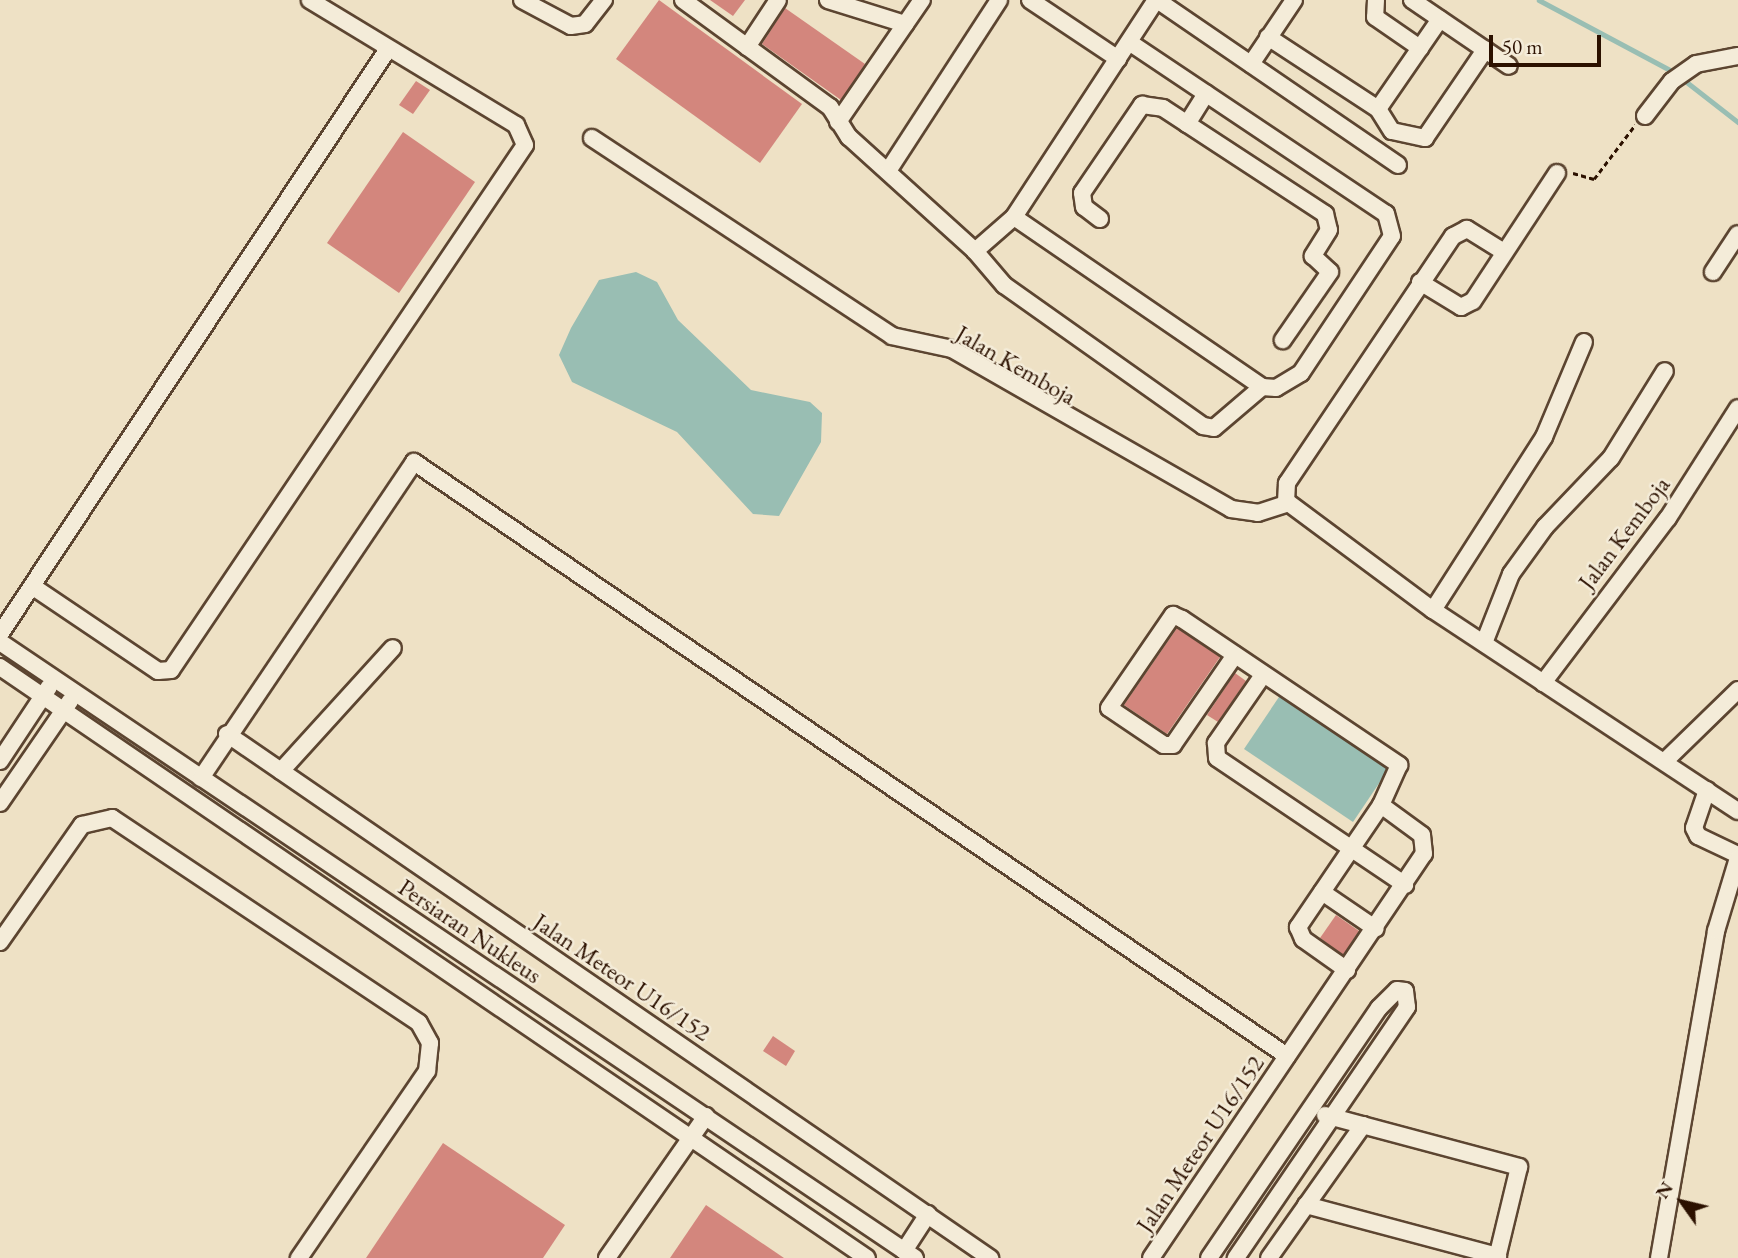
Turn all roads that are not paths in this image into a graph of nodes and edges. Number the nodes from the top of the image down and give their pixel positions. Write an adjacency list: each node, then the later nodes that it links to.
1 (310, 0): 20 (street)
2 (522, 0): 3 (street)
3 (604, 0)
4 (683, 0): 18 (street)
5 (778, 0): 18 (street)
6 (828, 0): 15 (street)
7 (922, 0): 15 (street)
8 (999, 0): 33 (street)
9 (1030, 0): 23 (street)
10 (1157, 0): 17 (street); 24 (street)
11 (1294, 0): 16 (street)
12 (1376, 0): 19 (street)
13 (1412, 0): 14 (street)
14 (1440, 19): 19 (street); 21 (street)
15 (905, 24): 29 (street)
16 (1268, 37): 24 (street); 27 (street)
17 (1129, 42): 23 (street); 26 (street)
18 (747, 47): 29 (street)
19 (1420, 48): 27 (street)
20 (388, 49): 48 (street); 48 (street)
21 (1485, 50): 25 (street); 27 (street)
22 (1738, 56): 28 (street)
23 (1118, 59): 35 (street)
24 (1251, 64): 32 (street)
25 (1509, 66)
26 (1206, 93): 30 (street); 45 (street)
27 (1378, 108)
28 (1645, 116)
29 (838, 122): 33 (street)
30 (1187, 124): 36 (street); 42 (street)
31 (592, 138): 47 (street, Jalan Kemboja)
32 (1398, 165)
33 (890, 168): 38 (street)
34 (1557, 173): 39 (street)
35 (1014, 217): 38 (street); 45 (street)
36 (1100, 219)
37 (1738, 234): 40 (street)
38 (975, 251): 45 (street)
39 (1504, 252): 41 (street); 41 (street)
40 (1713, 272)
41 (1420, 282): 47 (street)
42 (1283, 340)
43 (1584, 342): 49 (street)
44 (1665, 371): 52 (street)
45 (1262, 387)
46 (1738, 408): 58 (street, Jalan Kemboja)
47 (1287, 503): 49 (street)
48 (32, 586): 50 (street)
49 (1433, 610): 52 (street)
50 (0, 634)
51 (0, 642): 57 (street, Persiaran Nukleus)
52 (1484, 643): 58 (street)
53 (393, 648): 66 (street)
54 (1235, 655): 54 (street); 56 (street)
55 (0, 667): 61 (street, Persiaran Nukleus)
56 (1264, 675): 70 (street); 72 (street)
57 (55, 679): 60 (street, Persiaran Nukleus); 61 (street)
58 (1543, 683): 65 (street)
59 (1738, 690): 65 (street)
60 (75, 693): 62 (street); 67 (street, Persiaran Nukleus)
61 (43, 696): 62 (street, Persiaran Nukleus); 64 (street)
62 (64, 710): 69 (street); 84 (street, Persiaran Nukleus)
63 (228, 734): 66 (street, Jalan Meteor U16/152); 67 (street); 79 (street)
64 (0, 761)
65 (1665, 761): 68 (street)
66 (281, 771): 86 (street, Jalan Meteor U16/152)
67 (201, 778): 81 (street, Persiaran Nukleus)
68 (1707, 790): 71 (street); 73 (street)
69 (0, 803)
70 (1381, 806): 72 (street); 74 (street, Jalan Meteor U16/152)
71 (1738, 811)
72 (1351, 848): 74 (street); 75 (street)
73 (1738, 857): 97 (street)
74 (1405, 885): 76 (street, Jalan Meteor U16/152)
75 (1322, 892): 76 (street); 78 (street)
76 (1376, 929): 78 (street, Jalan Meteor U16/152)
77 (0, 942): 89 (street)
78 (1347, 970): 79 (street, Jalan Meteor U16/152)
79 (1287, 1056): 93 (street, Jalan Meteor U16/152)
80 (1309, 1111): 82 (street); 82 (street); 94 (street)
81 (706, 1116): 84 (street); 87 (street, Persiaran Nukleus)
82 (1332, 1117): 83 (street); 95 (street)
83 (1363, 1125): 85 (street); 88 (street)
84 (691, 1137): 90 (street); 91 (street, Persiaran Nukleus)
85 (1306, 1205): 88 (street); 96 (street)
86 (928, 1214): 87 (street); 92 (street, Jalan Meteor U16/152)
87 (910, 1255)
88 (1498, 1257)
89 (299, 1258)
90 (607, 1258)
91 (867, 1258)
92 (990, 1258)
93 (1151, 1258)
94 (1209, 1258)
95 (1236, 1258)
96 (1269, 1258)
97 (1659, 1258)

